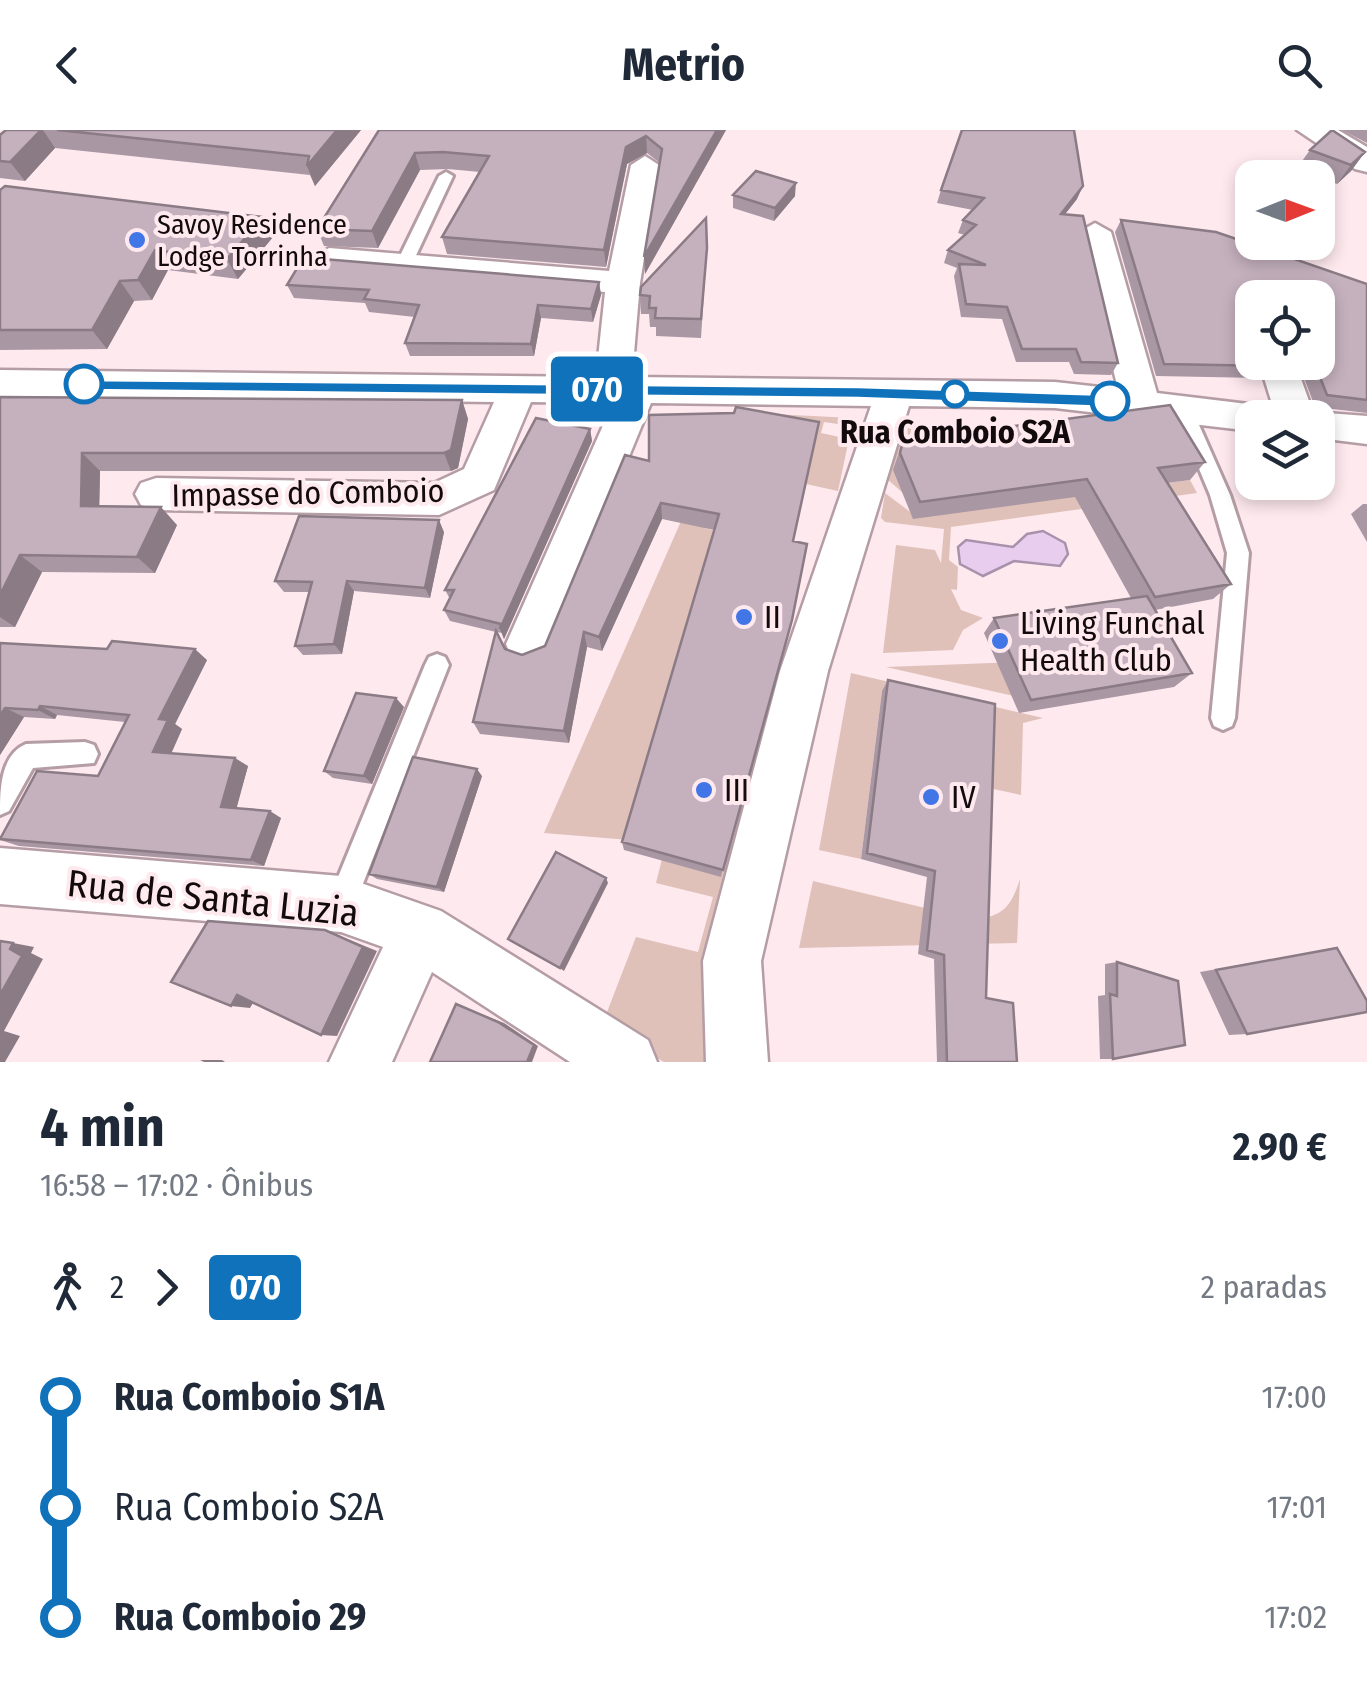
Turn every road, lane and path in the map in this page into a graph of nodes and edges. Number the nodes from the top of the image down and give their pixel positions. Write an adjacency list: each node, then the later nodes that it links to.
1 (1314, 130): 2 (street)
2 (1367, 162)
3 (645, 165): 8 (street)
4 (446, 176): 7 (lane)
5 (1095, 232): 13 (street)
6 (329, 258): 7 (street)
7 (404, 264): 8 (street)
8 (623, 283): 11 (street)
9 (0, 384): 10 (street)
10 (518, 389): 11 (street); 18 (street, Impasse do Comboio)
11 (625, 389): 12 (street); 19 (street)
12 (894, 393): 13 (street); 29 (street)
13 (1142, 404): 14 (street)
14 (1183, 408): 15 (street); 21 (lane)
15 (1235, 414)
16 (1335, 426): 17 (street)
17 (1367, 430)
18 (156, 494)
19 (529, 644)
20 (437, 665): 25 (lane)
21 (1223, 718)
22 (85, 754): 23 (lane)
23 (0, 802)
24 (0, 876): 25 (street, Rua de Santa Luzia)
25 (341, 904): 26 (street, Rua de Santa Luzia)
26 (420, 930): 27 (street); 28 (street, Rua de Santa Luzia)
27 (360, 1062)
28 (626, 1062)
29 (737, 1062)

